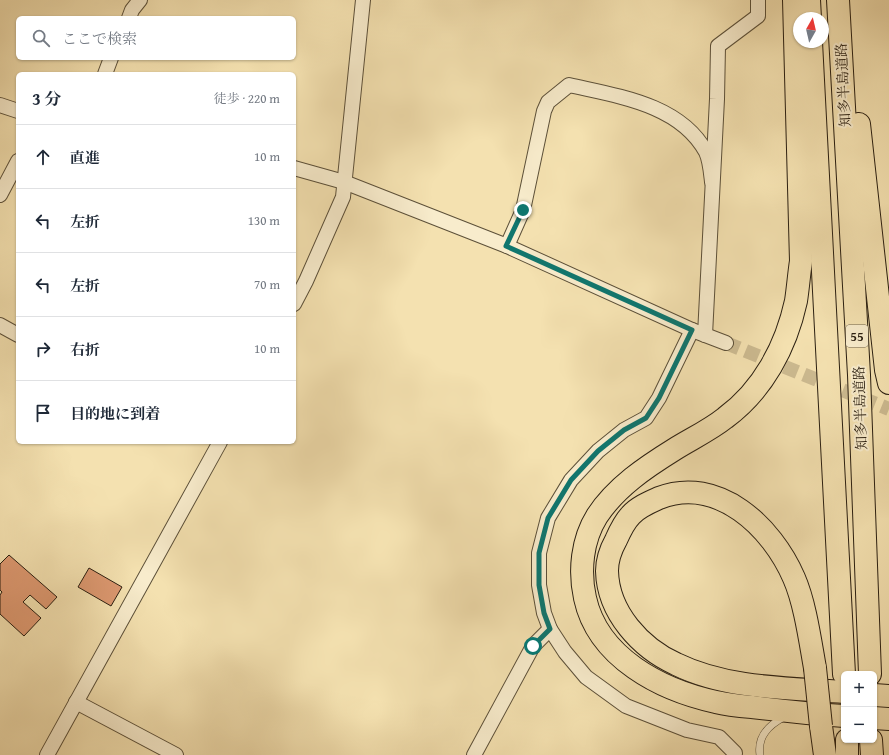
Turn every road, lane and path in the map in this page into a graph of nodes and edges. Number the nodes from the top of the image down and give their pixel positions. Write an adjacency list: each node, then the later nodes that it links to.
1 (140, 0): 8 (street)
2 (363, 0): 17 (street)
3 (758, 0): 18 (street)
4 (794, 0): 40 (highway)
5 (809, 0): 7 (highway)
6 (838, 0): 10 (highway, 知多半島道路 / 55)
7 (810, 12)
8 (130, 16)
9 (811, 48): 30 (highway, 知多半島道路 / 55)
10 (841, 54): 27 (highway); 31 (highway, 知多半島道路 / 55)
11 (111, 60): 12 (street)
12 (106, 72)
13 (0, 105): 14 (street)
14 (16, 110)
15 (16, 165): 19 (street)
16 (296, 169): 17 (street)
17 (344, 182): 20 (street); 21 (street)
18 (712, 182): 20 (street); 25 (street)
19 (0, 195)
20 (506, 246): 23 (street)
21 (296, 300)
22 (0, 325): 24 (street)
23 (692, 330): 25 (street); 29 (street)
24 (16, 334)
25 (705, 335): 26 (street)
26 (726, 343)
27 (889, 383)
28 (218, 444): 39 (street)
29 (550, 629): 46 (street); 49 (street)
30 (844, 671)
31 (870, 671)
32 (817, 690): 36 (highway, bridge)
33 (817, 690): 34 (highway, bridge)
34 (817, 690)
35 (817, 690): 51 (highway, bridge)
36 (841, 692)
37 (877, 695): 38 (highway)
38 (889, 696)
39 (76, 702): 47 (street); 48 (street)
40 (793, 712): 41 (highway); 50 (lane)
41 (841, 716)
42 (877, 718): 43 (highway)
43 (889, 719)
44 (847, 743): 52 (highway)
45 (871, 743): 53 (highway)
46 (735, 753)
47 (47, 755)
48 (176, 755)
49 (474, 755)
50 (760, 755)
51 (825, 755)
52 (847, 755)
53 (872, 755)

